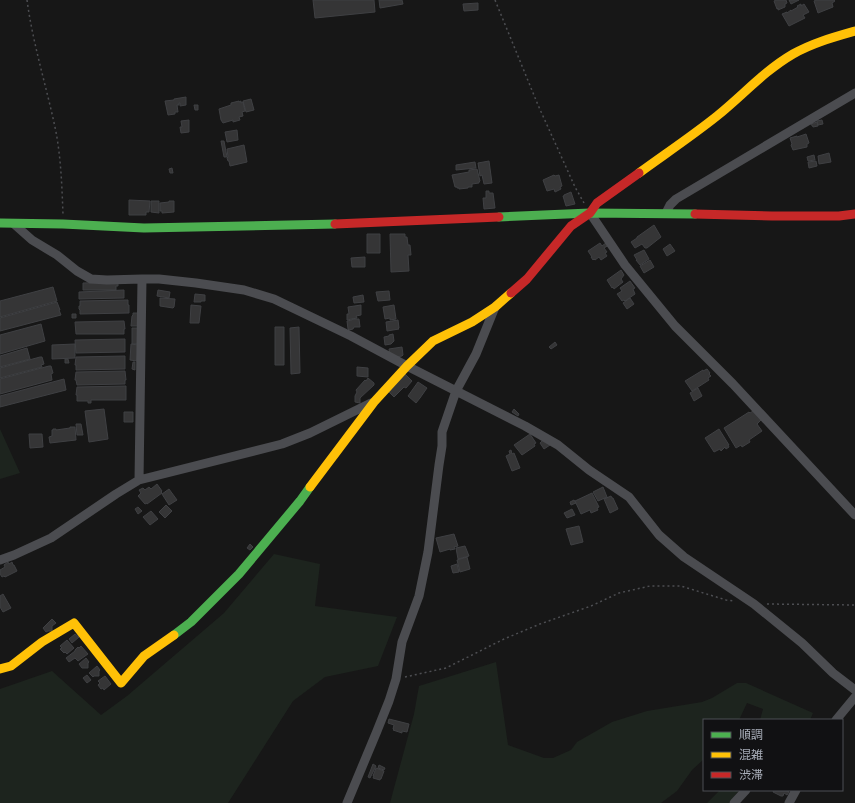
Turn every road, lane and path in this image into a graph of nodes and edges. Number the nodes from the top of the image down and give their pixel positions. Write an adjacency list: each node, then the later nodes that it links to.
1 (27, 0): 10 (path)
2 (495, 0): 5 (path)
3 (855, 31): 5 (street)
4 (855, 94): 6 (street)
5 (590, 213): 6 (street); 10 (street); 12 (street); 17 (street)
6 (666, 213): 7 (street)
7 (855, 214)
8 (0, 223): 9 (street)
9 (14, 224): 10 (street); 11 (street)
10 (63, 224)
11 (142, 279): 13 (street); 16 (street)
12 (495, 307): 13 (street); 14 (street)
13 (407, 366): 14 (street); 15 (street)
14 (456, 391): 20 (street); 23 (street)
15 (374, 402): 16 (street); 22 (street)
16 (139, 480): 18 (street)
17 (855, 515)
18 (0, 560)
19 (733, 601): 23 (path)
20 (754, 604): 21 (path); 24 (street)
21 (855, 605)
22 (0, 669)
23 (396, 679): 29 (street)
24 (855, 690)
25 (855, 697): 26 (street)
26 (837, 719)
27 (745, 791): 30 (street)
28 (796, 791): 31 (street)
29 (347, 803)
30 (734, 803)
31 (790, 803)

